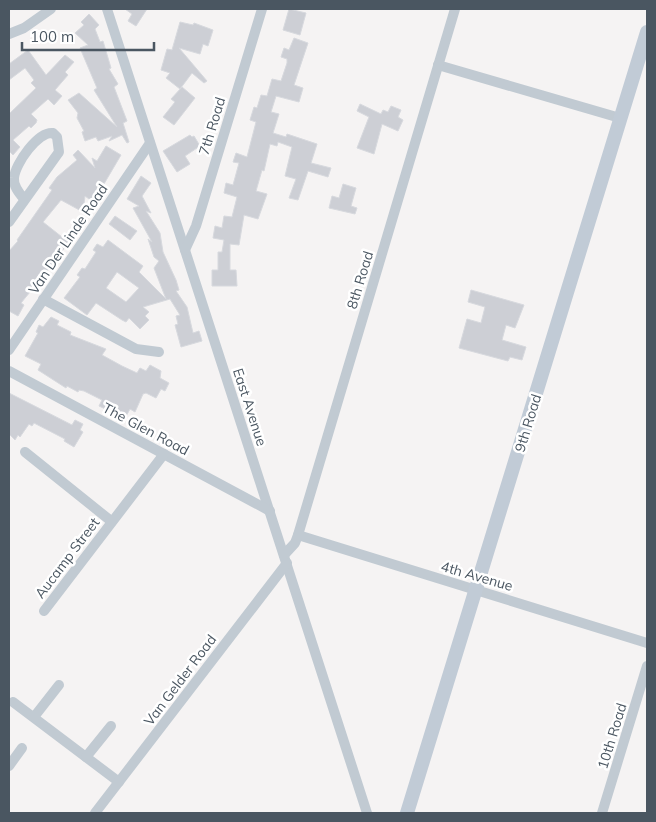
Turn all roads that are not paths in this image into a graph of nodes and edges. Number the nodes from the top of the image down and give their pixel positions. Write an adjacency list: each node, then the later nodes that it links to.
1 (51, 9): 6 (street)
2 (107, 9): 9 (street, East Avenue)
3 (262, 9): 12 (street, 7th Road)
4 (455, 9): 7 (street, 8th Road)
5 (647, 32): 8 (main road, 9th Road)
6 (9, 34)
7 (438, 65): 8 (street); 21 (street, 8th Road)
8 (620, 118): 23 (main road, 9th Road)
9 (150, 143): 12 (street, East Avenue); 13 (street, Van Der Linde Road)
10 (24, 199): 10 (street); 11 (street)
11 (9, 222)
12 (185, 250): 19 (street, East Avenue)
13 (43, 299): 14 (street, Van Der Linde Road); 15 (street)
14 (9, 350)
15 (159, 352)
16 (9, 371): 18 (street, The Glen Road)
17 (25, 452): 20 (street, Aucamp Street)
18 (164, 454): 19 (street, The Glen Road); 20 (street, Aucamp Street)
19 (270, 511): 22 (street, East Avenue)
20 (111, 521): 24 (street, Aucamp Street)
21 (298, 535): 22 (street, 8th Road); 23 (street, 4th Avenue)
22 (285, 559): 34 (street, Van Gelder Road); 36 (street, East Avenue)
23 (477, 589): 25 (street, 4th Avenue); 37 (main road, 9th Road)
24 (44, 611)
25 (647, 643)
26 (647, 666): 38 (street, 10th Road)
27 (59, 685): 29 (street)
28 (13, 702): 29 (street)
29 (34, 717): 32 (street)
30 (111, 726): 32 (street)
31 (22, 748): 33 (street)
32 (86, 758): 34 (street)
33 (9, 766)
34 (119, 782): 35 (street, Van Gelder Road)
35 (95, 813)
36 (367, 813)
37 (407, 813)
38 (602, 813)

